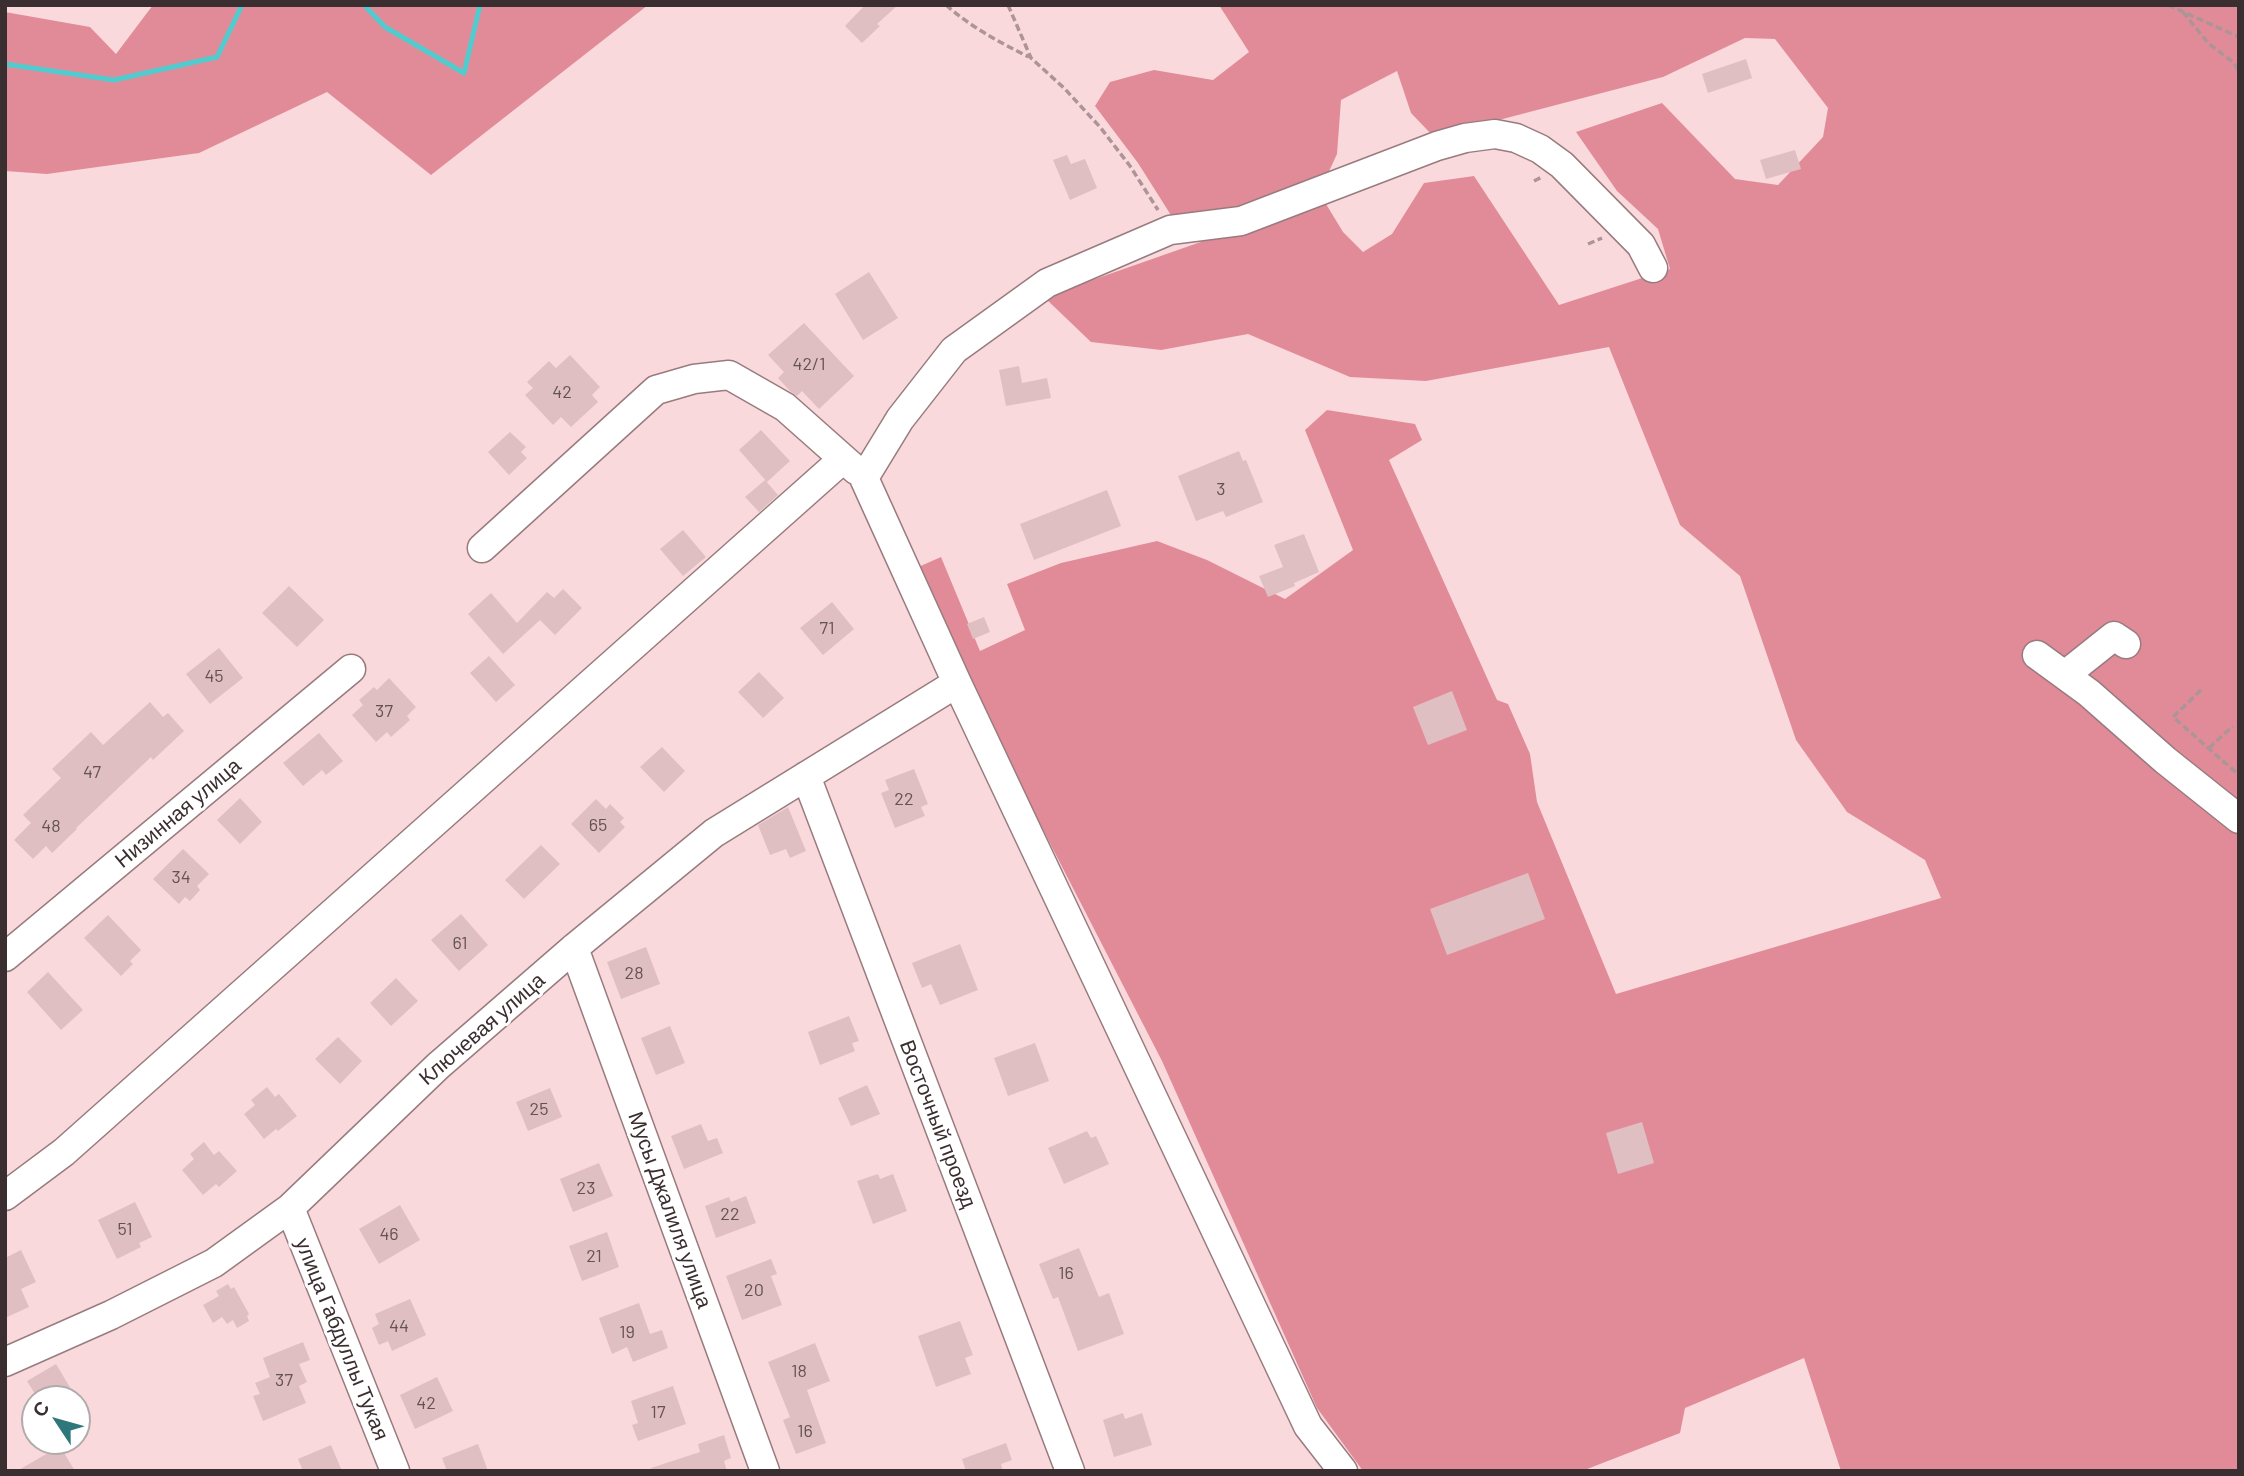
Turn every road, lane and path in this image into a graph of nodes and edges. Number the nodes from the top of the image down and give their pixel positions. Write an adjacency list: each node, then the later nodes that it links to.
1 (946, 5): 6 (path)
2 (1008, 5): 6 (path)
3 (2168, 5): 4 (path)
4 (2183, 12): 5 (path); 7 (path)
5 (2239, 37)
6 (1031, 58): 8 (path)
7 (2239, 71)
8 (1170, 230): 9 (street); 11 (street)
9 (1653, 268)
10 (843, 459): 11 (street); 12 (street); 26 (street)
11 (864, 478): 17 (street)
12 (482, 548)
13 (2126, 644): 16 (street)
14 (2037, 655): 16 (street)
15 (351, 669): 25 (street, Низинная улица)
16 (2065, 675): 23 (street)
17 (957, 683): 22 (street, Ключевая улица); 32 (street)
18 (2201, 690): 20 (path)
19 (2233, 726): 20 (path)
20 (2209, 748): 21 (path)
21 (2239, 775)
22 (806, 776): 24 (street, Ключевая улица); 31 (street, Восточный проезд)
23 (2239, 818)
24 (574, 948): 27 (street, Ключевая улица); 30 (street, Мусы Джалиля улица)
25 (5, 957)
26 (5, 1196)
27 (289, 1208): 28 (street, Ключевая улица); 29 (street, улица Габдуллы Тукая)
28 (5, 1362)
29 (395, 1471)
30 (765, 1471)
31 (1070, 1471)
32 (1343, 1471)

